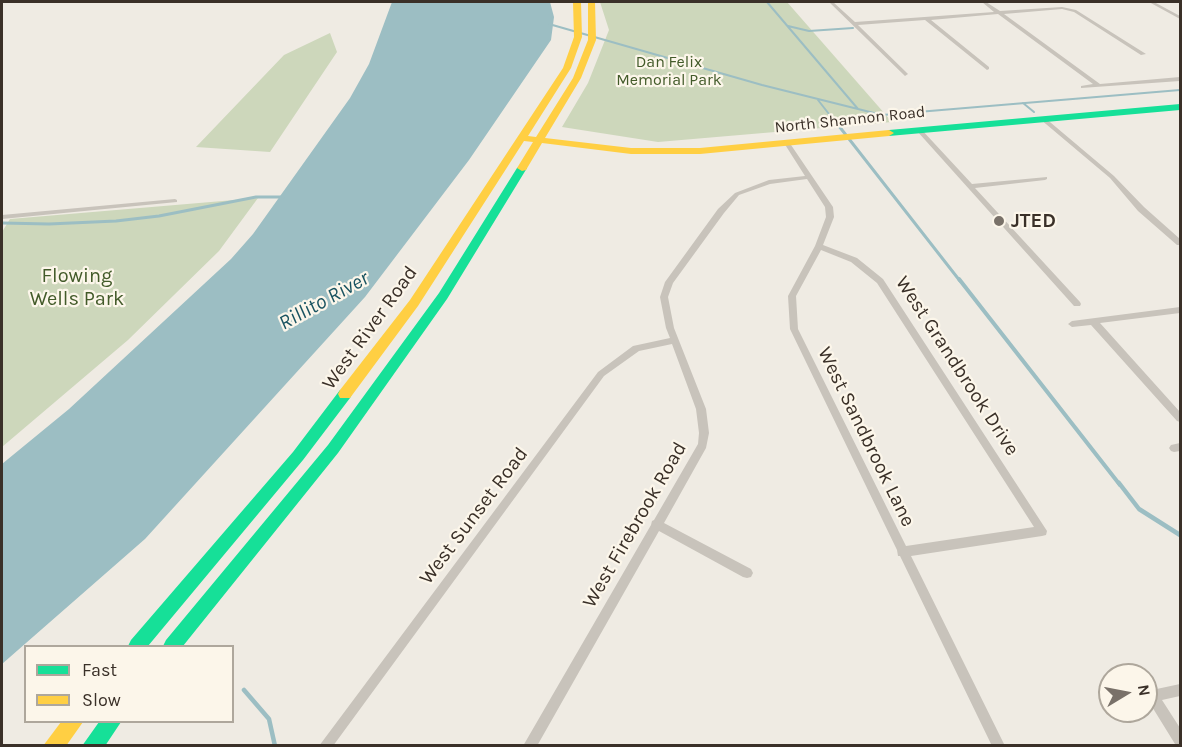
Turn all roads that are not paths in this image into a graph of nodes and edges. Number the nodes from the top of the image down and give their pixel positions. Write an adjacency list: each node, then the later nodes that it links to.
1 (577, 2): 10 (main road, West River Road)
2 (591, 2): 10 (main road, West River Road)
3 (831, 2): 9 (street)
4 (984, 2): 6 (street)
5 (1151, 2): 7 (street)
6 (999, 12): 8 (street); 11 (street); 15 (street)
7 (1180, 18)
8 (927, 19): 9 (street); 12 (street)
9 (854, 24): 13 (street)
10 (586, 33): 20 (main road, West River Road); 21 (main road, West River Road)
11 (1143, 54)
12 (987, 68)
13 (905, 74)
14 (1180, 79): 15 (street)
15 (1099, 86): 16 (street)
16 (1083, 87)
17 (1180, 107): 18 (main road, North Shannon Road)
18 (1042, 118): 19 (main road, North Shannon Road); 28 (street)
19 (919, 130): 22 (main road, North Shannon Road); 25 (street)
20 (523, 138): 21 (main road, North Shannon Road); 39 (main road, West River Road)
21 (540, 141): 22 (main road, North Shannon Road); 40 (main road, West River Road)
22 (787, 143): 23 (street, West Sandbrook Lane)
23 (810, 177): 29 (street, West Sandbrook Lane); 34 (street, West Firebrook Road)
24 (1045, 178): 25 (street)
25 (970, 186): 30 (street)
26 (175, 201): 27 (street)
27 (2, 217)
28 (1180, 243)
29 (819, 246): 37 (street, West Sandbrook Lane); 37 (street, West Grandbrook Drive)
30 (1077, 304)
31 (1180, 310): 32 (street)
32 (1093, 321): 33 (street); 35 (street)
33 (1072, 324)
34 (675, 340): 36 (street, West Firebrook Road); 47 (street, West Sunset Road)
35 (1180, 418)
36 (656, 524): 38 (street); 48 (street, West Firebrook Road)
37 (902, 552): 49 (street, West Sandbrook Lane)
38 (747, 573)
39 (138, 645)
40 (173, 645)
41 (1180, 690): 44 (street)
42 (72, 723): 45 (main road)
43 (110, 723): 46 (main road)
44 (1180, 740)
45 (53, 746)
46 (92, 746)
47 (325, 746)
48 (529, 746)
49 (999, 746)

